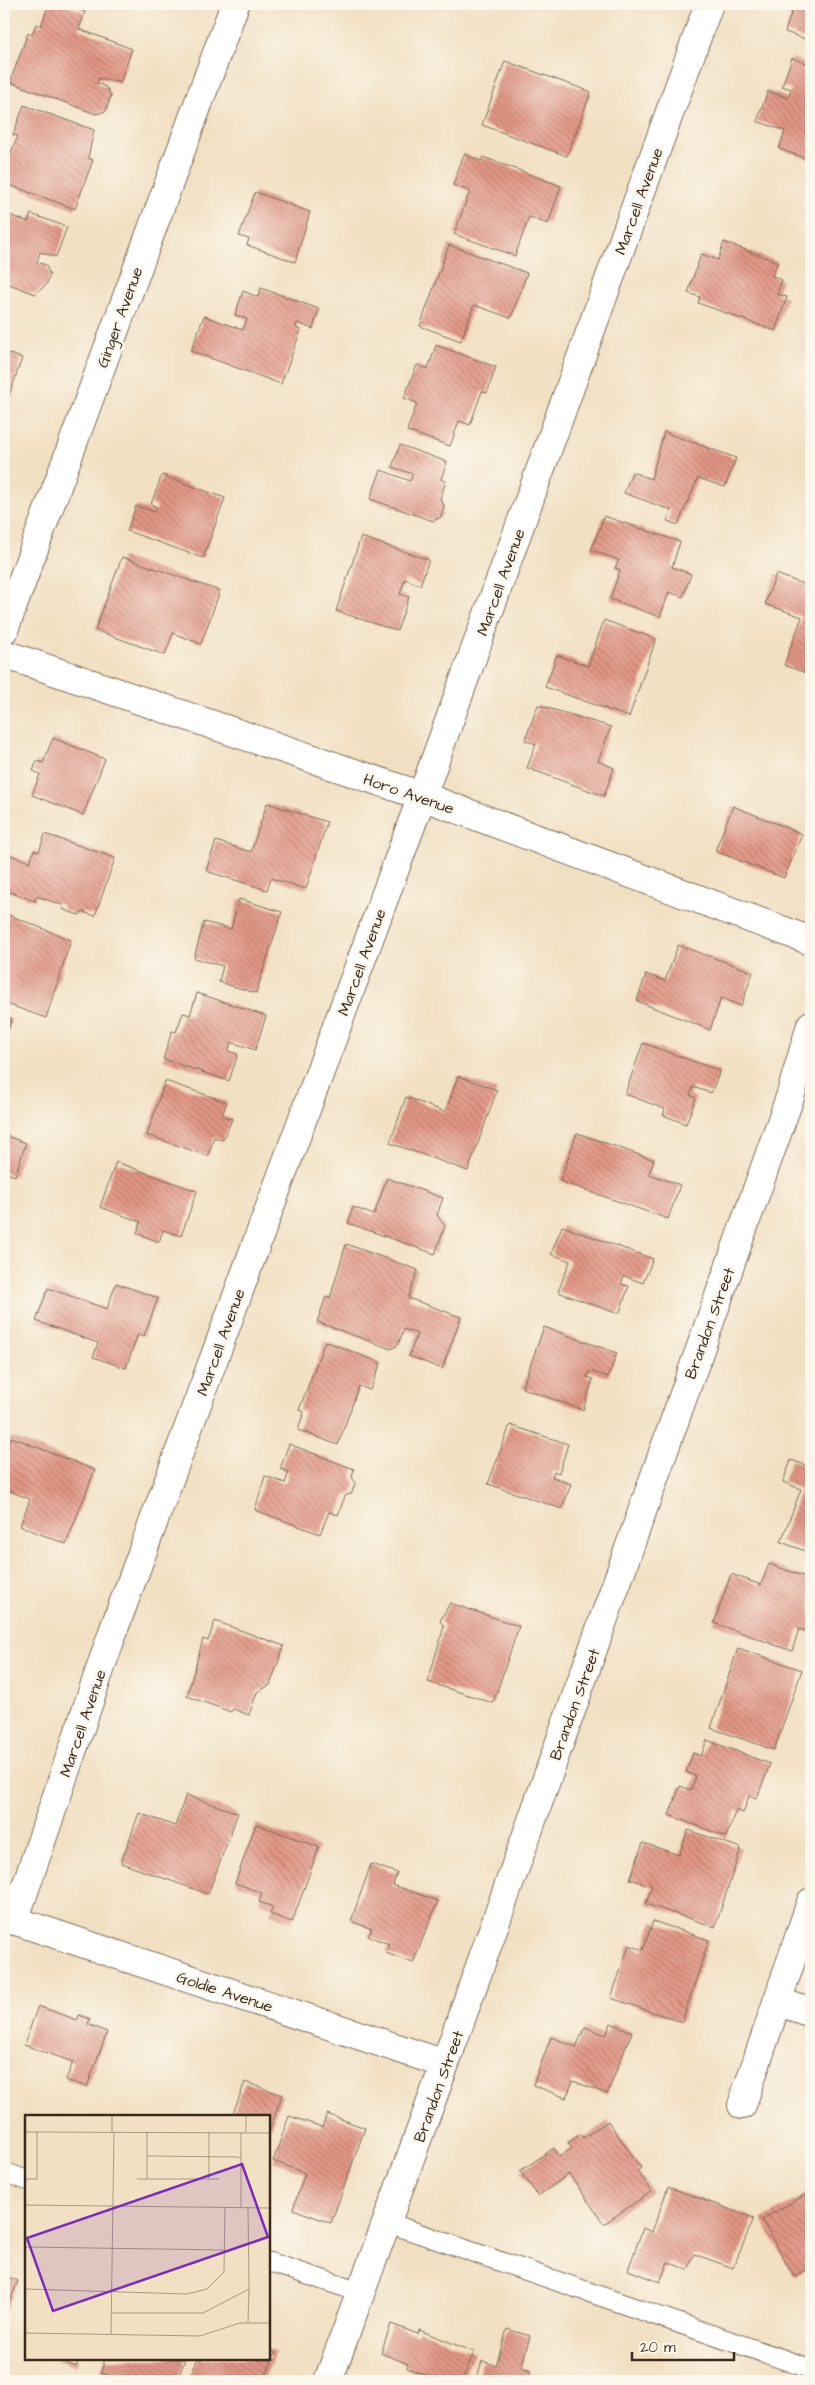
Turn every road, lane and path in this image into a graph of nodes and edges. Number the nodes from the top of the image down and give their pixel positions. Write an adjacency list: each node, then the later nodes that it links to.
1 (235, 4): 3 (street, Ginger Avenue)
2 (709, 4): 5 (street, Marcell Avenue)
3 (4, 630)
4 (4, 654): 5 (street, Horo Avenue)
5 (422, 796): 6 (street, Horo Avenue); 9 (street, Marcell Avenue)
6 (811, 941)
7 (811, 1025): 12 (street, Brandon Street)
8 (811, 1902): 10 (street)
9 (9, 1919): 12 (street, Goldie Avenue)
10 (777, 2001): 11 (street); 13 (street)
11 (811, 2013)
12 (446, 2064): 16 (street, Brandon Street)
13 (742, 2105)
14 (4, 2172): 15 (lane)
15 (25, 2180)
16 (388, 2223): 18 (street, Brandon Street); 19 (lane)
17 (270, 2262): 18 (lane)
18 (362, 2293): 20 (street, Brandon Street)
19 (811, 2369)
20 (328, 2381)

